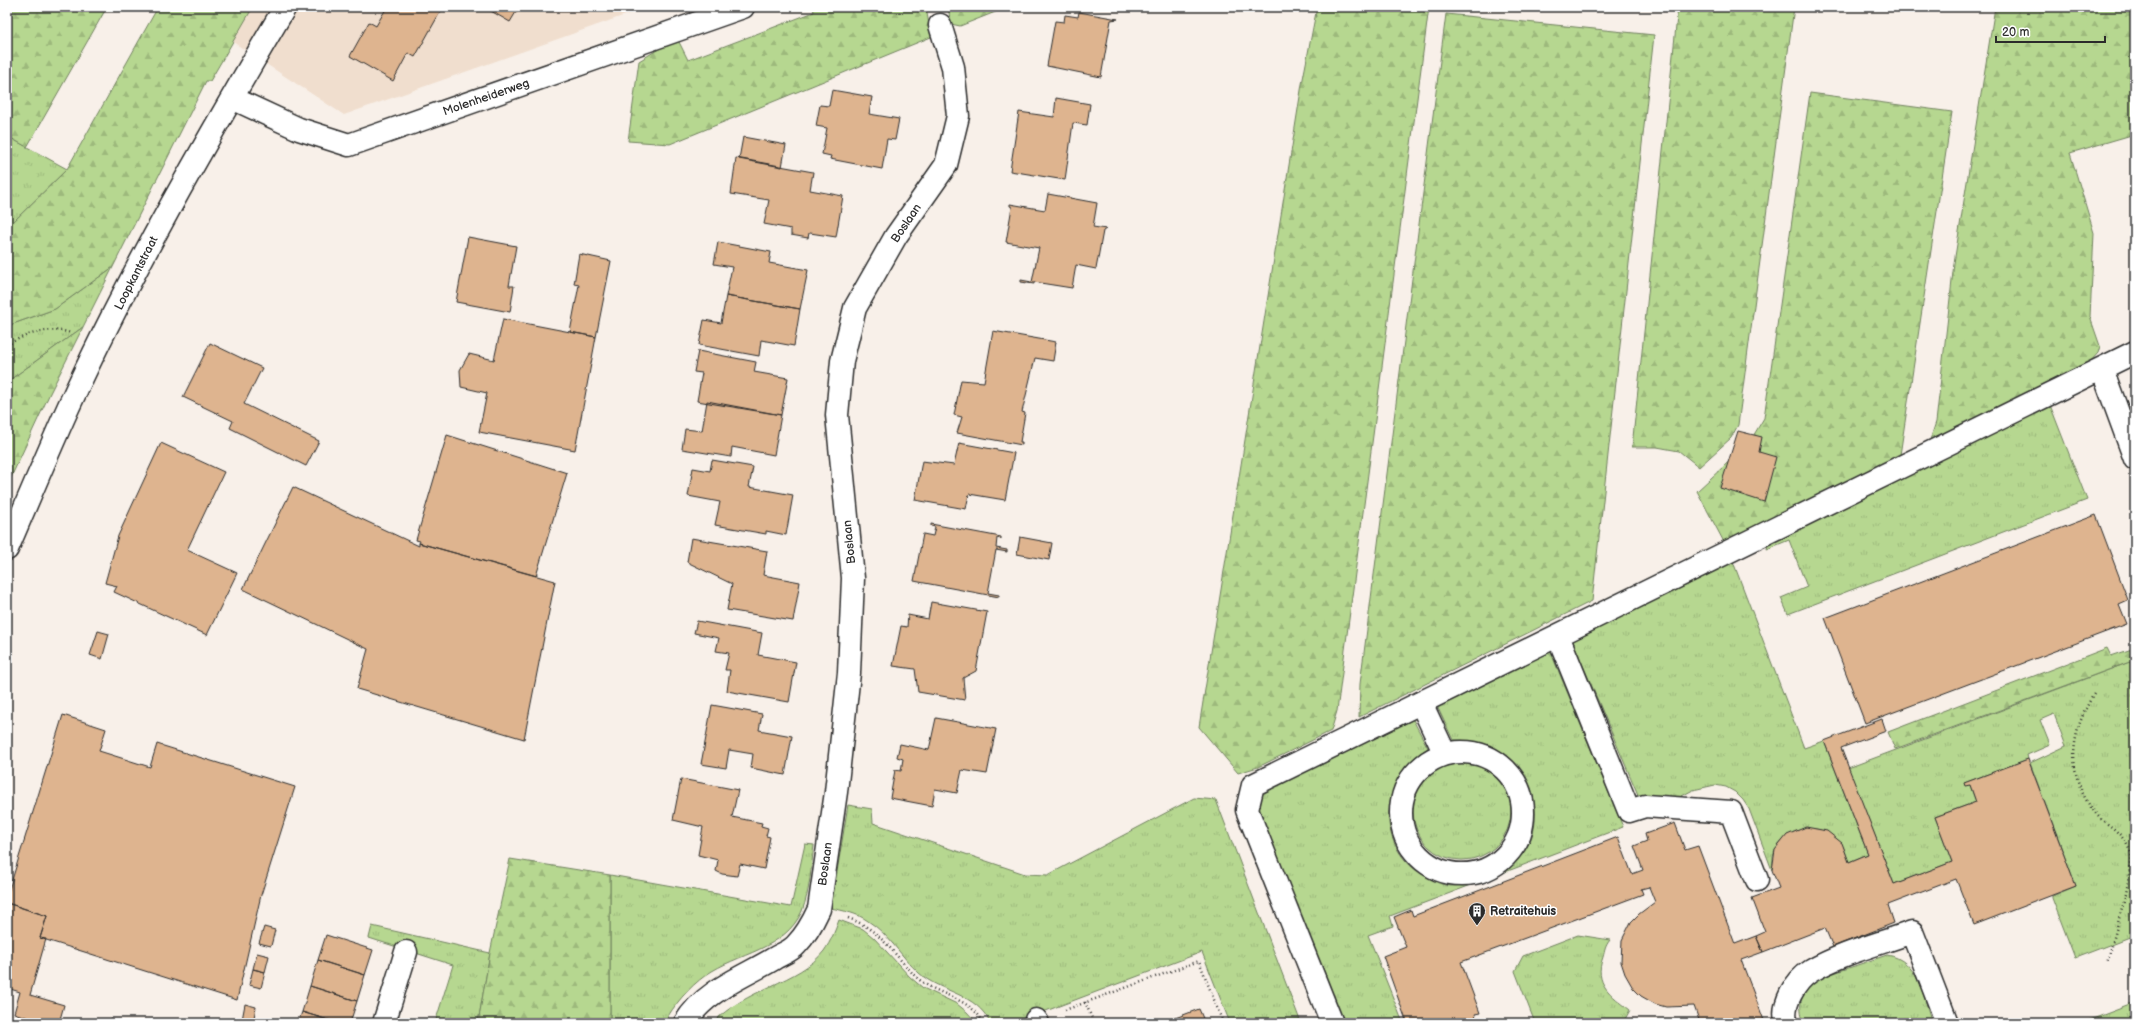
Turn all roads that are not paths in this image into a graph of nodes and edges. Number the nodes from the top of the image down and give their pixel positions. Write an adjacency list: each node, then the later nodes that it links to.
1 (285, 7): 4 (street, Loopkantstraat)
2 (743, 7): 4 (street, Molenheiderweg)
3 (940, 25): 16 (street, Boslaan)
4 (232, 98): 9 (street, Loopkantstraat)
5 (2135, 352): 6 (street)
6 (2102, 368): 7 (street); 10 (street)
7 (2129, 423): 8 (street)
8 (2135, 459)
9 (7, 549)
10 (1558, 636): 11 (street); 13 (street)
11 (1421, 703): 12 (street); 17 (street)
12 (1445, 754): 12 (street)
13 (1757, 880)
14 (406, 952): 15 (street)
15 (384, 1023)
16 (684, 1023)
17 (1332, 1023)
18 (1787, 1023): 19 (street)
19 (1947, 1023)

